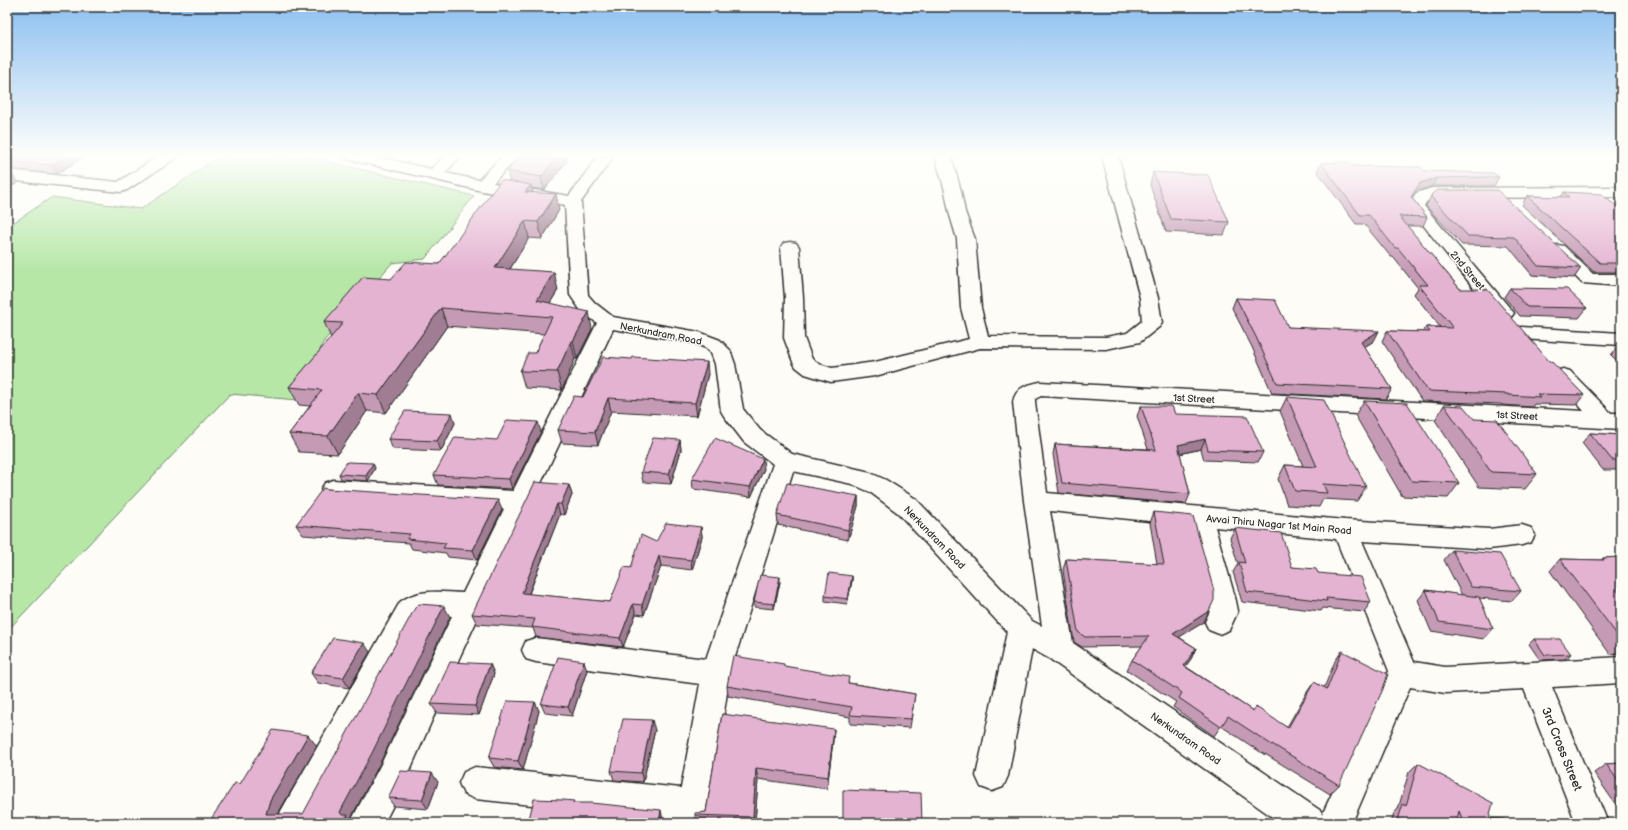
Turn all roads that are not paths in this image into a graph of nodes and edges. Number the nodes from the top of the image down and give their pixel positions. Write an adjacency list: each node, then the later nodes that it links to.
1 (532, 195): 8 (street)
2 (578, 195): 8 (street)
3 (954, 195): 17 (street)
4 (1121, 195): 17 (street)
5 (1425, 195): 15 (street, 2nd Street)
6 (1499, 195): 10 (street)
7 (1597, 195): 9 (street)
8 (573, 202): 14 (street, Nerkundram Road)
9 (1610, 205)
10 (1514, 209)
11 (1548, 242): 13 (street)
12 (790, 247): 17 (street)
13 (1621, 280)
14 (607, 322): 21 (street, Nerkundram Road); 24 (street)
15 (1521, 333): 16 (street); 18 (street, 2nd Street)
16 (1621, 339)
17 (980, 342)
18 (1537, 349)
19 (1553, 366): 20 (street)
20 (1613, 420): 23 (street, 1st Street)
21 (785, 461): 30 (street, Nerkundram Road); 35 (street)
22 (332, 488): 24 (street)
23 (1036, 501): 25 (street, Avvai Thiru Nagar 1st Main Road); 32 (street, 1st Street)
24 (522, 502): 28 (street)
25 (1199, 516): 26 (street, Avvai Thiru Nagar 1st Main Road); 29 (street)
26 (1345, 530): 27 (street, Avvai Thiru Nagar 1st Main Road); 34 (street)
27 (1522, 535)
28 (471, 605): 40 (street); 41 (street)
29 (1219, 622)
30 (1022, 630): 32 (street, Nerkundram Road); 37 (street)
31 (536, 650): 35 (street)
32 (1060, 650): 42 (street, Nerkundram Road)
33 (1621, 670): 36 (street)
34 (1404, 672): 36 (street); 43 (street)
35 (716, 673): 39 (street)
36 (1533, 675): 44 (street, 3rd Cross Street)
37 (992, 776)
38 (475, 783): 39 (street)
39 (693, 814)
40 (293, 823)
41 (366, 823)
42 (1309, 823)
43 (1335, 823)
44 (1592, 823)

